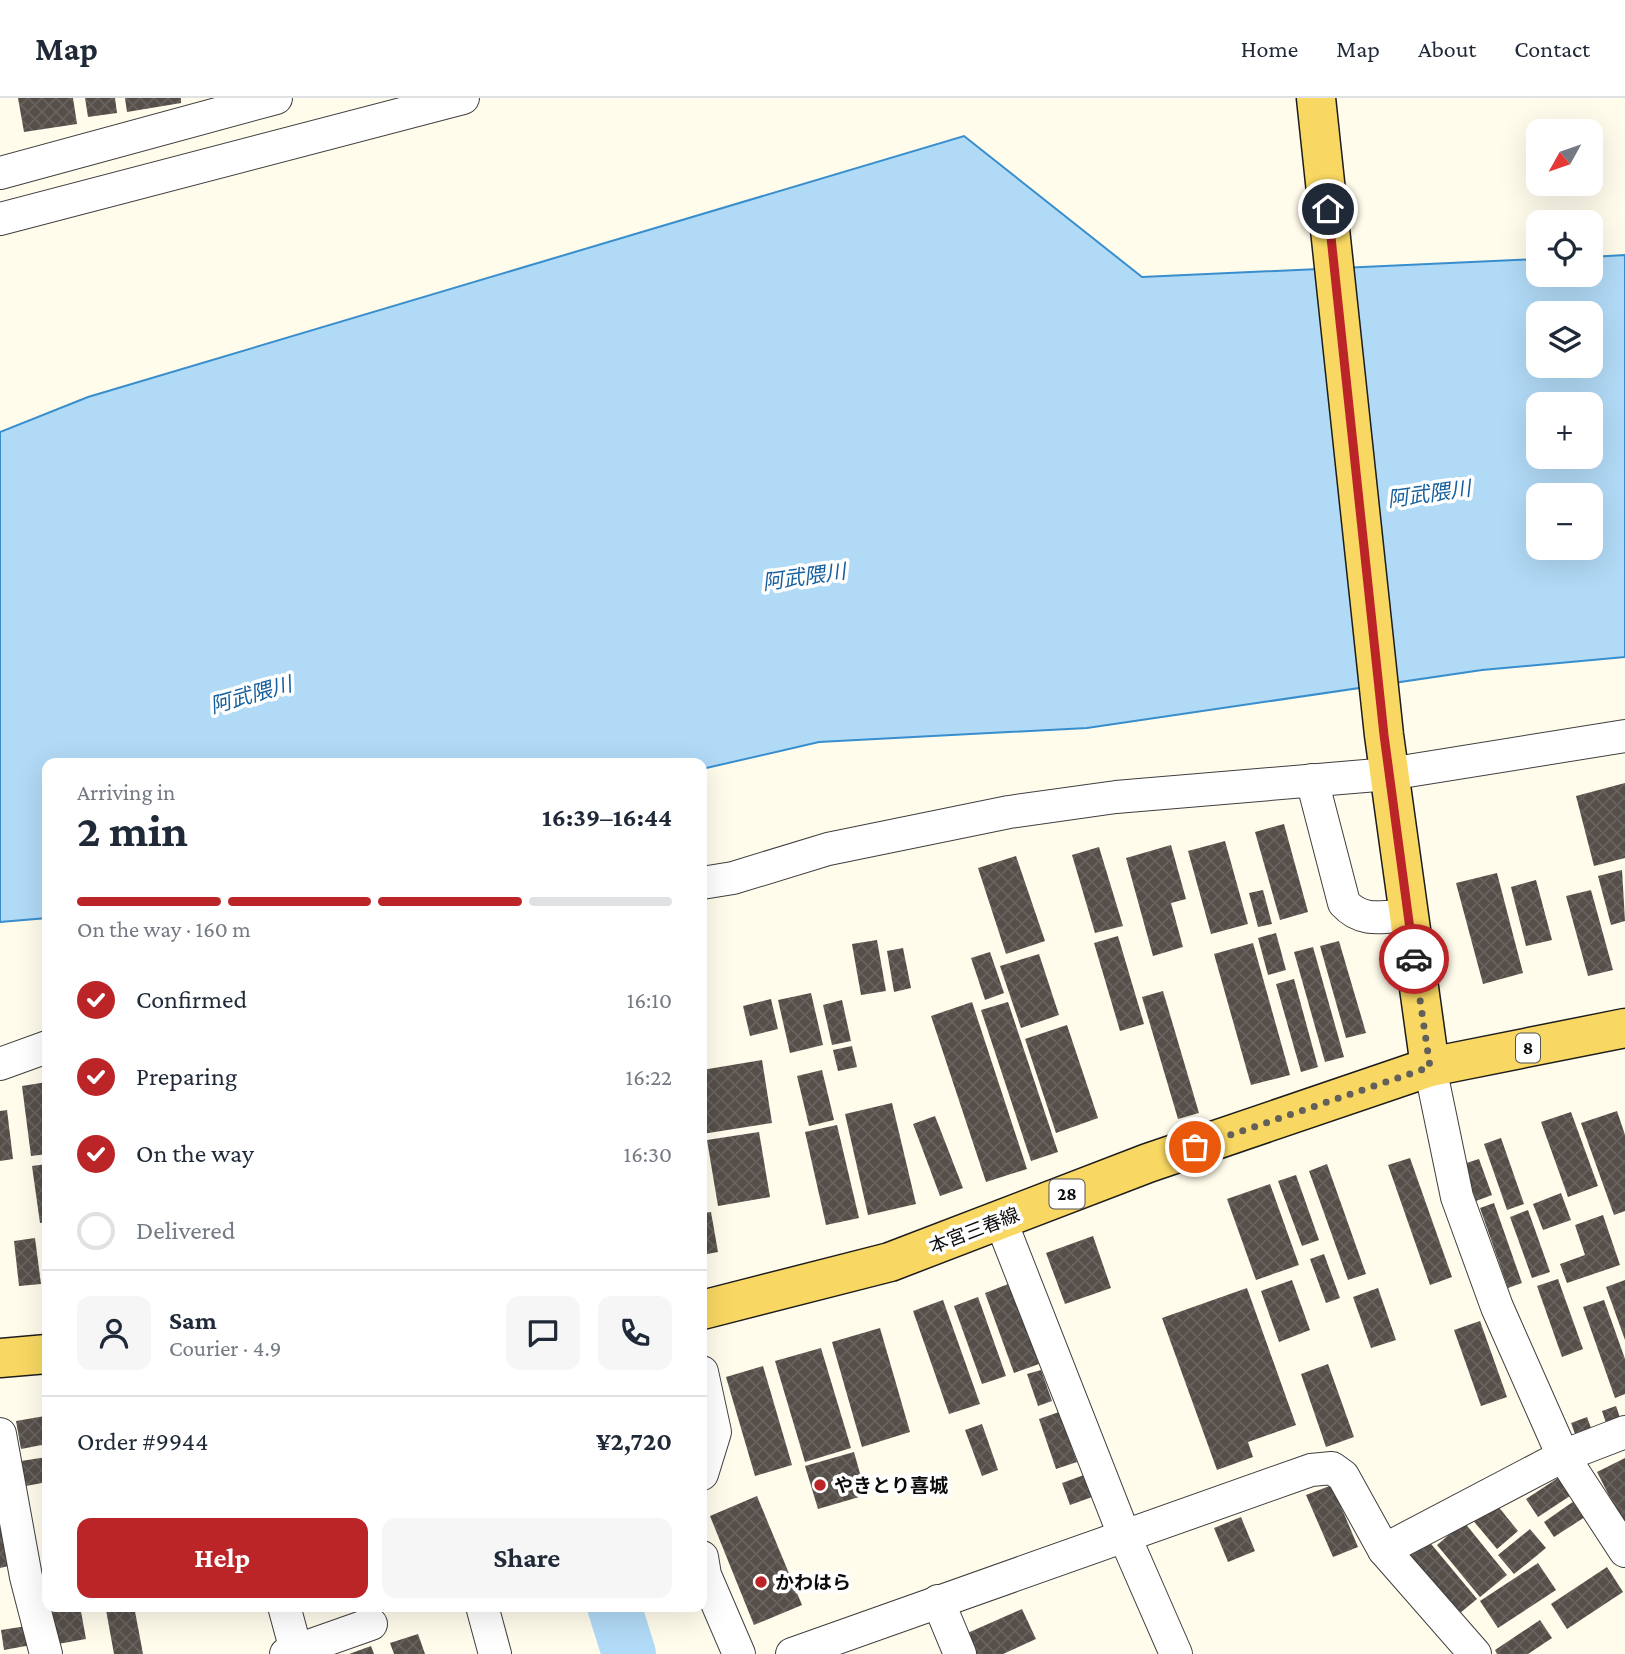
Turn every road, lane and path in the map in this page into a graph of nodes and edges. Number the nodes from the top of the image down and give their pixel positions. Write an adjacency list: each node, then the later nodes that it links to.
1 (276, 98): 4 (street)
2 (463, 98): 5 (street)
3 (1316, 98): 7 (main road)
4 (0, 173)
5 (0, 219)
6 (1625, 736): 7 (street)
7 (1389, 774): 8 (street); 10 (main road)
8 (1312, 780): 9 (street); 10 (street)
9 (707, 882)
10 (1407, 915): 14 (main road)
11 (1625, 1028): 14 (main road, 8)
12 (42, 1049): 13 (street)
13 (0, 1064)
14 (1430, 1067): 15 (main road, 本宮三春線 / 28); 22 (street)
15 (1000, 1219): 16 (main road, 本宮三春線 / 28); 24 (street)
16 (707, 1309)
17 (42, 1354): 18 (main road)
18 (0, 1358)
19 (707, 1396): 23 (street)
20 (1625, 1432): 22 (street)
21 (0, 1434): 27 (street)
22 (1563, 1456): 25 (street); 26 (street)
23 (707, 1458)
24 (1124, 1535): 25 (street); 29 (street); 39 (street)
25 (1384, 1550): 40 (street)
26 (1625, 1551)
27 (25, 1577): 34 (street)
28 (707, 1580): 36 (street)
29 (938, 1601): 37 (street); 38 (street)
30 (285, 1612): 33 (street)
31 (484, 1612): 35 (street)
32 (371, 1624): 33 (street)
33 (293, 1653)
34 (46, 1654)
35 (495, 1654)
36 (739, 1654)
37 (792, 1654)
38 (960, 1654)
39 (1177, 1654)
40 (1475, 1654)

